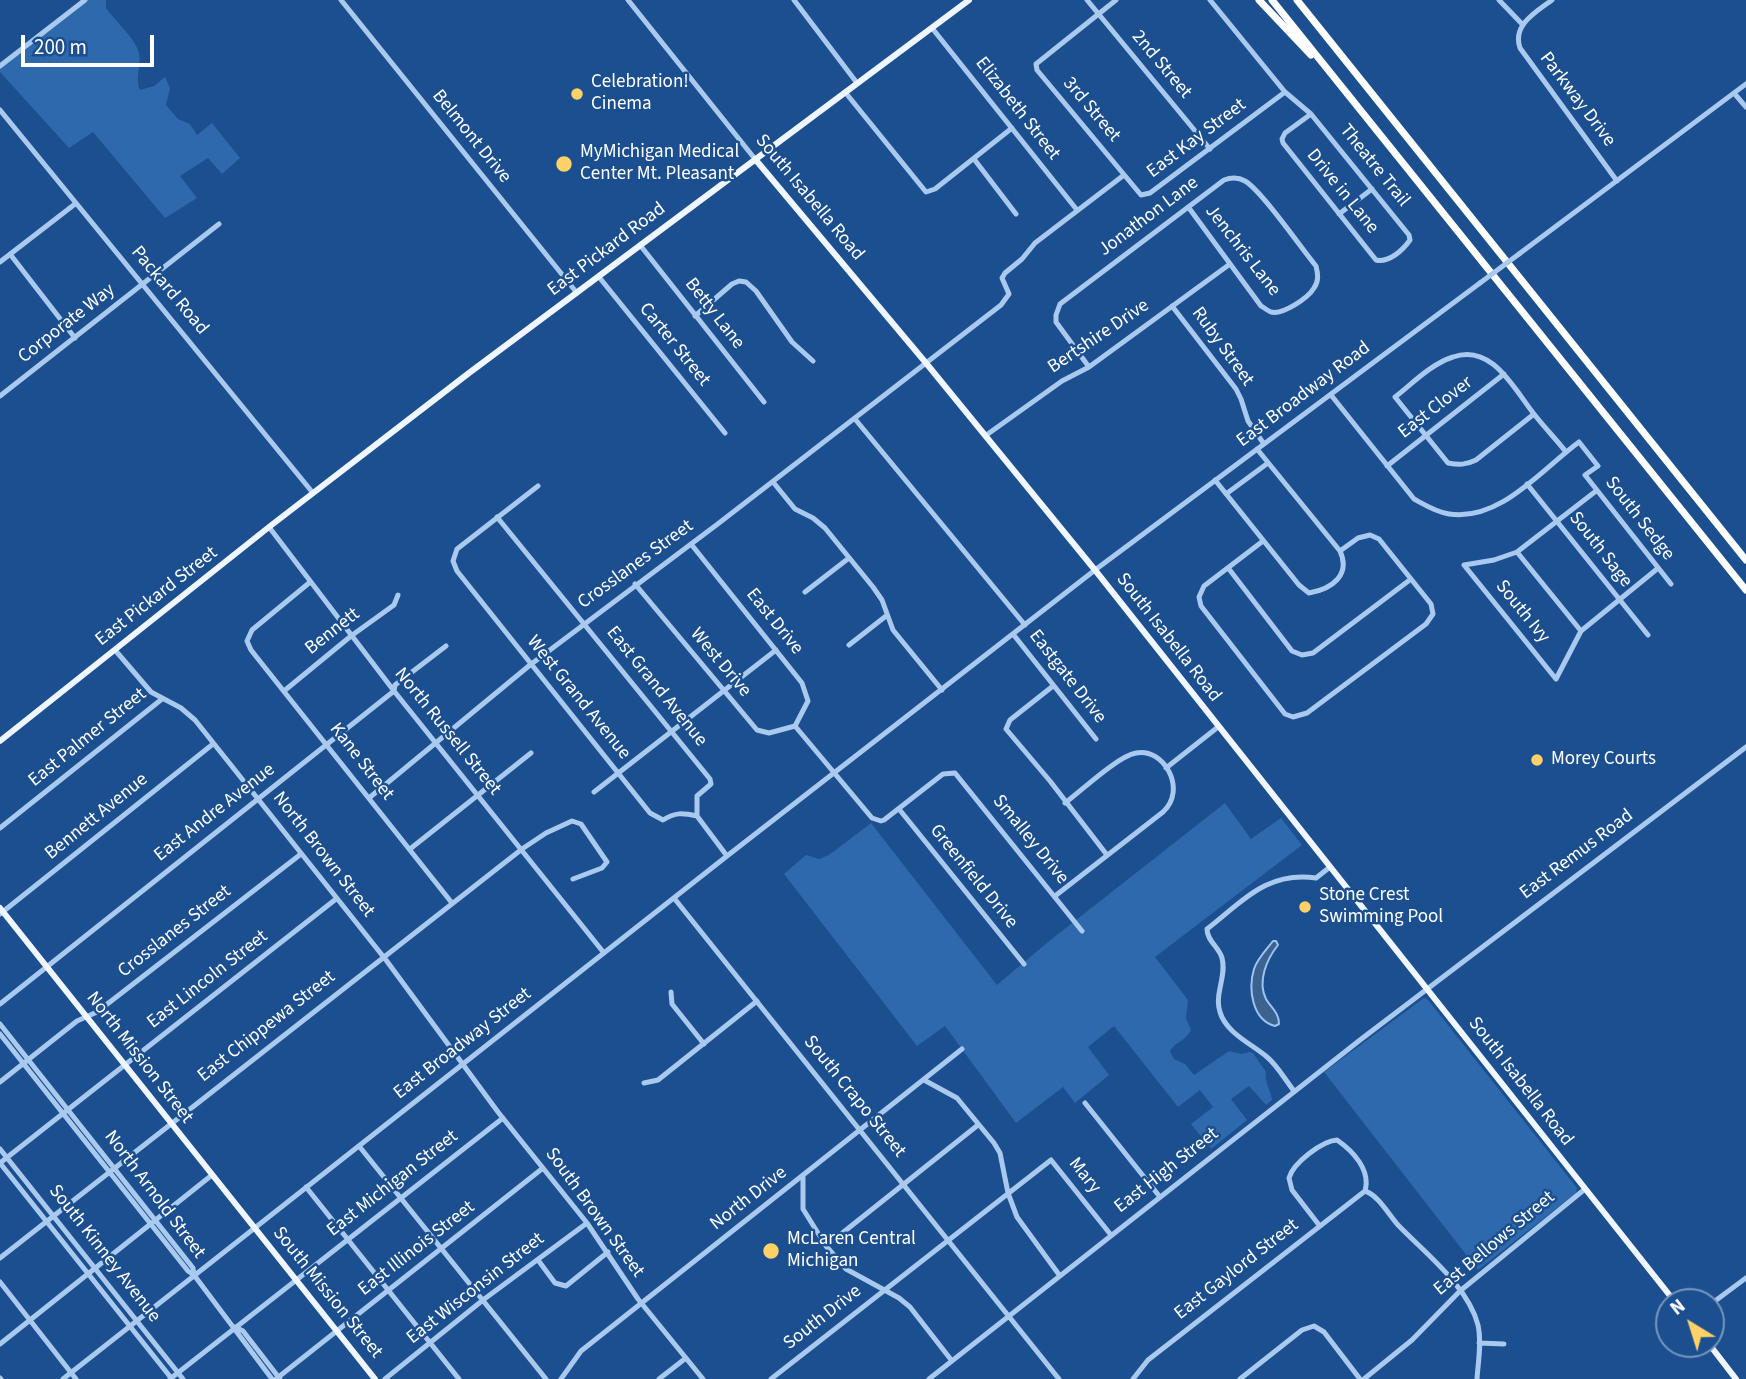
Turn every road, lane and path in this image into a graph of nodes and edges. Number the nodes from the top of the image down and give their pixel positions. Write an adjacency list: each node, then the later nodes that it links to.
1 (85, 0): 18 (street)
2 (341, 0): 48 (street, Belmont Drive)
3 (639, 0): 14 (street)
4 (794, 0): 20 (street)
5 (969, 0): 17 (main road, East Pickard Road)
6 (1087, 0): 15 (street, 2nd Street)
7 (1116, 0): 15 (street)
8 (1210, 0): 23 (street, Theatre Trail)
9 (1259, 0): 19 (highway)
10 (1272, 0): 19 (highway)
11 (1297, 0): 86 (highway)
12 (1499, 0): 16 (street)
13 (1552, 0): 16 (street)
14 (630, 3): 30 (street, South Isabella Road)
15 (1098, 14): 29 (street, 2nd Street); 32 (street, 3rd Street)
16 (1522, 25): 33 (street, Parkway Drive)
17 (932, 28): 20 (main road, East Pickard Road); 28 (street, Elizabeth Street)
18 (0, 66)
19 (1332, 75): 94 (highway)
20 (857, 83): 22 (main road, East Pickard Road)
21 (1746, 84): 24 (street, East Broadway Road)
22 (845, 92): 30 (main road, East Pickard Road); 31 (street)
23 (1285, 92): 27 (street, Theatre Trail); 29 (street, East Kay Street)
24 (1734, 93): 25 (street); 33 (street, East Broadway Road)
25 (1746, 107)
26 (0, 110): 35 (street, Packard Road)
27 (1311, 114): 34 (street, Theatre Trail); 39 (street, Drive in Lane)
28 (1012, 128): 31 (street); 37 (street, Elizabeth Street)
29 (1210, 149): 32 (street, East Kay Street)
30 (755, 159): 41 (main road, East Pickard Road); 54 (main road, South Isabella Road)
31 (974, 159): 38 (street)
32 (1124, 175): 37 (street, East Kay Street)
33 (1617, 181): 57 (street, East Broadway Road, bridge)
34 (1372, 189): 39 (street); 44 (street, Theatre Trail)
35 (75, 204): 42 (street); 47 (street, Packard Road)
36 (1189, 208): 45 (street, Jenchris Lane); 50 (street, Jonathon Lane); 55 (street, Jonathon Lane)
37 (1077, 210): 54 (street, East Kay Street)
38 (1017, 214)
39 (1339, 214): 44 (street, Drive in Lane)
40 (219, 224): 47 (street, Corporate Way)
41 (640, 245): 46 (main road, East Pickard Road); 51 (street, Betty Lane)
42 (10, 254): 43 (street); 52 (street)
43 (0, 262)
44 (1380, 262)
45 (1230, 264): 49 (street, Bertshire Drive); 50 (street, Jenchris Lane)
46 (599, 277): 48 (main road, East Pickard Road); 62 (street, Carter Street)
47 (143, 285): 52 (street, Corporate Way); 76 (street, Packard Road)
48 (578, 293): 70 (main road, East Pickard Road)
49 (1172, 306): 55 (street, Bertshire Drive); 65 (street, Ruby Street)
50 (1272, 313)
51 (695, 316): 53 (street); 59 (street, Betty Lane)
52 (75, 338): 58 (street, Corporate Way)
53 (813, 361)
54 (926, 363): 61 (street, Crosslanes Street); 63 (main road, South Isabella Road)
55 (1090, 367): 63 (street, Bertshire Drive)
56 (1504, 374): 60 (street); 64 (street, East Clover); 64 (street)
57 (1331, 395): 65 (street, East Broadway Road); 69 (street)
58 (0, 396)
59 (764, 402)
60 (1534, 414): 64 (street); 67 (street)
61 (855, 419): 72 (street, Crosslanes Street); 100 (street)
62 (725, 433)
63 (985, 436): 89 (main road, South Isabella Road)
64 (1426, 436): 69 (street, East Clover)
65 (1264, 444): 66 (street, East Broadway Road)
66 (1257, 449): 68 (street); 71 (street, East Broadway Road)
67 (1566, 452): 73 (street); 75 (street, South Sedge)
68 (1268, 463): 77 (street); 83 (street)
69 (1387, 466): 73 (street)
70 (333, 477): 76 (main road, East Pickard Street)
71 (1215, 481): 77 (street); 89 (street, East Broadway Road)
72 (772, 482): 82 (street, Crosslanes Street); 85 (street)
73 (1527, 484): 79 (street, South Sage)
74 (538, 486): 78 (street)
75 (1596, 491): 79 (street); 88 (street, South Sedge)
76 (313, 493): 80 (main road, East Pickard Street)
77 (1226, 494): 81 (street)
78 (497, 517): 99 (street, East Grand Avenue); 109 (street, West Grand Avenue)
79 (1558, 522): 84 (street); 97 (street, South Sage)
80 (269, 527): 91 (street, North Russell Street); 107 (main road, East Pickard Street)
81 (1264, 541): 83 (street); 87 (street)
82 (691, 544): 92 (street, Crosslanes Street); 108 (street, East Drive)
83 (1340, 551): 90 (street)
84 (1517, 552): 101 (street); 101 (street, South Ivy)
85 (849, 558): 95 (street); 98 (street)
86 (1746, 560)
87 (1229, 569): 90 (street); 90 (street)
88 (1657, 569): 93 (street, South Sedge); 97 (street)
89 (1095, 570): 100 (street, East Broadway Road); 117 (main road, South Isabella Road)
90 (1411, 579)
91 (309, 583): 104 (street, North Russell Street); 112 (street, Kane Street)
92 (635, 584): 99 (street, Crosslanes Street); 114 (street, West Drive)
93 (1671, 584)
94 (1746, 590)
95 (805, 592)
96 (397, 595): 104 (street, Bennett)
97 (1619, 600): 101 (street); 103 (street, South Sage)
98 (886, 616): 105 (street); 111 (street)
99 (584, 623): 109 (street, Crosslanes Street); 118 (street, East Grand Avenue)
100 (1025, 625): 102 (street, East Broadway Road)
101 (1581, 631)
102 (1013, 634): 110 (street, Eastgate Drive); 111 (street, East Broadway Road)
103 (1648, 635)
104 (351, 636): 112 (street, Bennett); 113 (street, North Russell Street)
105 (849, 645)
106 (446, 646): 113 (street, East Andre Avenue)
107 (115, 650): 115 (street, North Brown Street); 121 (main road, East Pickard Street)
108 (776, 650): 114 (street); 116 (street, East Drive)
109 (530, 665): 122 (street, Crosslanes Street); 128 (street, West Grand Avenue)
110 (1053, 686): 120 (street, Eastgate Drive); 134 (street)
111 (942, 690): 119 (street, East Broadway Road)
112 (284, 691): 124 (street, Kane Street)
113 (394, 691): 122 (street, North Russell Street); 124 (street, East Andre Avenue)
114 (723, 691): 116 (street, West Drive); 118 (street)
115 (162, 699): 123 (street, North Brown Street); 137 (street, East Palmer Street)
116 (795, 726): 129 (street)
117 (1219, 727): 127 (street); 143 (main road, South Isabella Road)
118 (670, 731): 128 (street); 136 (street, East Grand Avenue)
119 (883, 736): 129 (street, East Broadway Street)
120 (1096, 739)
121 (0, 741)
122 (436, 743): 131 (street, North Russell Street); 132 (street, Crosslanes Street)
123 (213, 744): 133 (street, North Brown Street); 149 (street, Bennett Avenue)
124 (327, 745): 132 (street, Kane Street); 133 (street, East Andre Avenue)
125 (1746, 747): 155 (street, East Remus Road)
126 (531, 753): 131 (street)
127 (1166, 768): 134 (street); 141 (street)
128 (618, 773): 130 (street); 136 (street, West Grand Avenue)
129 (835, 773): 135 (street); 142 (street, East Broadway Street)
130 (594, 792)
131 (477, 795): 138 (street); 139 (street, North Russell Street)
132 (369, 798): 138 (street, Kane Street)
133 (258, 799): 140 (street, North Brown Street); 154 (street, East Andre Avenue)
134 (1065, 803): 141 (street)
135 (899, 809): 145 (street, Smalley Drive); 153 (street, Greenfield Drive)
136 (697, 816): 142 (street)
137 (0, 828)
138 (410, 849): 148 (street, Kane Street)
139 (522, 849): 144 (street, East Chippewa Street); 148 (street, East Chippewa Street); 151 (street, North Russell Street)
140 (301, 854): 147 (street, North Brown Street); 159 (street, Crosslanes Street)
141 (1107, 855): 145 (street)
142 (727, 856): 146 (street, East Broadway Street)
143 (1331, 867): 155 (main road, South Isabella Road); 170 (street)
144 (573, 879)
145 (1055, 896): 150 (street, Smalley Drive)
146 (674, 898): 151 (street, East Broadway Street); 157 (street, South Crapo Street)
147 (336, 899): 152 (street, North Brown Street); 166 (street, East Lincoln Street)
148 (452, 904): 152 (street, East Chippewa Street)
149 (1, 911): 154 (main road, North Mission Street)
150 (1082, 931)
151 (604, 953): 165 (street, East Broadway Street)
152 (383, 956): 165 (street, North Brown Street); 174 (street, East Chippewa Street)
153 (1024, 964)
154 (46, 966): 158 (street, East Andre Avenue); 159 (main road, North Mission Street)
155 (1426, 989): 170 (street, East High Street); 188 (main road, South Isabella Road)
156 (671, 992): 162 (street)
157 (757, 1001): 162 (street); 176 (street, South Crapo Street)
158 (0, 1004)
159 (87, 1017): 164 (street, Crosslanes Street); 166 (main road, North Mission Street)
160 (0, 1024): 164 (street, North Arnold Street)
161 (0, 1034): 164 (street, North Arnold Street)
162 (704, 1044): 169 (street)
163 (962, 1049): 167 (street, North Drive)
164 (26, 1062): 168 (street, Crosslanes Street); 172 (street, North Arnold Street)
165 (463, 1063): 173 (street, South Brown Street); 177 (street, East Broadway Street)
166 (125, 1065): 172 (street, East Lincoln Street); 174 (main road, North Mission Street)
167 (924, 1080): 175 (street); 176 (street, North Drive)
168 (0, 1082)
169 (644, 1083)
170 (1294, 1091): 191 (street, East High Street)
171 (1085, 1103): 191 (street)
172 (65, 1112): 179 (street, East Lincoln Street); 182 (street, North Arnold Street)
173 (503, 1118): 181 (street, South Brown Street); 192 (street, East Michigan Street)
174 (171, 1123): 182 (street, East Chippewa Street); 183 (main road, North Mission Street)
175 (978, 1125): 186 (street); 190 (street)
176 (860, 1130): 184 (street, North Drive); 186 (street, South Crapo Street)
177 (359, 1146): 187 (street, East Broadway Street); 192 (street)
178 (0, 1149): 179 (street, South Kinney Avenue)
179 (7, 1158): 180 (street, East Lincoln Street); 193 (street, South Kinney Avenue)
180 (0, 1163): 194 (street, South Kinney Avenue)
181 (543, 1168): 196 (street, South Brown Street); 203 (street, East Illinois Street)
182 (111, 1169): 193 (street, East Chippewa Street); 195 (street, North Arnold Street)
183 (212, 1175): 195 (street); 198 (main road, North Mission Street)
184 (803, 1176): 202 (street); 220 (street, North Drive)
185 (1027, 1178): 190 (street, South Drive); 199 (street, Mary)
186 (903, 1185): 201 (street, South Crapo Street); 202 (street)
187 (306, 1187): 198 (street, East Broadway Street); 200 (street)
188 (1586, 1189): 214 (main road, South Isabella Road); 217 (street, East Bellows Street)
189 (1365, 1191): 197 (street, East Gaylord Street); 197 (street); 217 (street)
190 (1008, 1193): 201 (street, South Drive); 210 (street)
191 (1160, 1197): 199 (street, East High Street)
192 (401, 1198): 200 (street, East Michigan Street); 203 (street)
193 (53, 1216): 194 (street, East Chippewa Street); 207 (street, South Kinney Avenue)
194 (47, 1221): 205 (street, East Chippewa Street); 208 (street, South Kinney Avenue)
195 (153, 1222): 207 (street); 209 (street, North Arnold Street)
196 (587, 1223): 204 (street, South Brown Street); 206 (street, East Wisconsin Street)
197 (1319, 1225): 251 (street, East Gaylord Street)
198 (254, 1227): 209 (street, East Broadway Street); 212 (main road, South Mission Street)
199 (1111, 1236): 210 (street, East High Street)
200 (348, 1239): 212 (street, East Michigan Street); 216 (street)
201 (947, 1239): 215 (street, South Drive); 221 (street, South Crapo Street)
202 (826, 1246): 215 (street)
203 (442, 1249): 216 (street, East Illinois Street); 219 (street)
204 (608, 1252): 206 (street); 220 (street, South Brown Street)
205 (0, 1258)
206 (538, 1260): 219 (street, East Wisconsin Street)
207 (95, 1269): 208 (street); 223 (street, South Kinney Avenue)
208 (89, 1273): 222 (street); 224 (street, South Kinney Avenue)
209 (194, 1275): 223 (street, East Broadway Street); 225 (street, North Arnold Street)
210 (1060, 1276): 221 (street, East High Street)
211 (1746, 1278): 218 (street)
212 (295, 1280): 225 (street, East Michigan Street); 226 (main road, South Mission Street)
213 (0, 1282): 222 (street)
214 (1664, 1288)
215 (884, 1290): 233 (street); 248 (street, South Drive)
216 (389, 1291): 226 (street, East Illinois Street); 227 (street)
217 (1460, 1291): 228 (street); 253 (street, East Bellows Street)
218 (1725, 1294)
219 (484, 1300): 227 (street, East Wisconsin Street); 244 (street)
220 (642, 1304): 231 (street, South Brown Street); 245 (street, North Drive)
221 (1009, 1315): 233 (street, East High Street); 250 (street, South Crapo Street)
222 (30, 1320): 229 (street); 234 (street)
223 (136, 1321): 224 (street, East Broadway Street); 235 (street, South Kinney Avenue)
224 (130, 1326): 234 (street, East Broadway Street); 238 (street, South Kinney Avenue)
225 (235, 1327): 235 (street, East Michigan Street); 240 (street, North Arnold Street)
226 (337, 1332): 240 (street, East Illinois Street); 241 (main road, South Mission Street)
227 (431, 1343): 242 (street, East Wisconsin Street); 243 (street)
228 (1479, 1343): 230 (street); 254 (street)
229 (0, 1344)
230 (1504, 1344)
231 (686, 1358): 246 (street); 247 (street, South Brown Street)
232 (1720, 1358): 255 (main road)
233 (952, 1361): 249 (street, East High Street)
234 (71, 1373): 236 (street, East Broadway Street); 237 (street)
235 (178, 1373): 238 (street, East Michigan Street); 239 (street, South Kinney Avenue)
236 (63, 1379)
237 (76, 1379)
238 (171, 1379)
239 (183, 1379)
240 (277, 1379)
241 (375, 1379)
242 (385, 1379)
243 (459, 1379)
244 (546, 1379)
245 (561, 1379)
246 (659, 1379)
247 (703, 1379)
248 (771, 1379)
249 (929, 1379)
250 (1059, 1379)
251 (1133, 1379)
252 (1240, 1379): 253 (street)
253 (1362, 1379)
254 (1476, 1379)
255 (1736, 1379)

